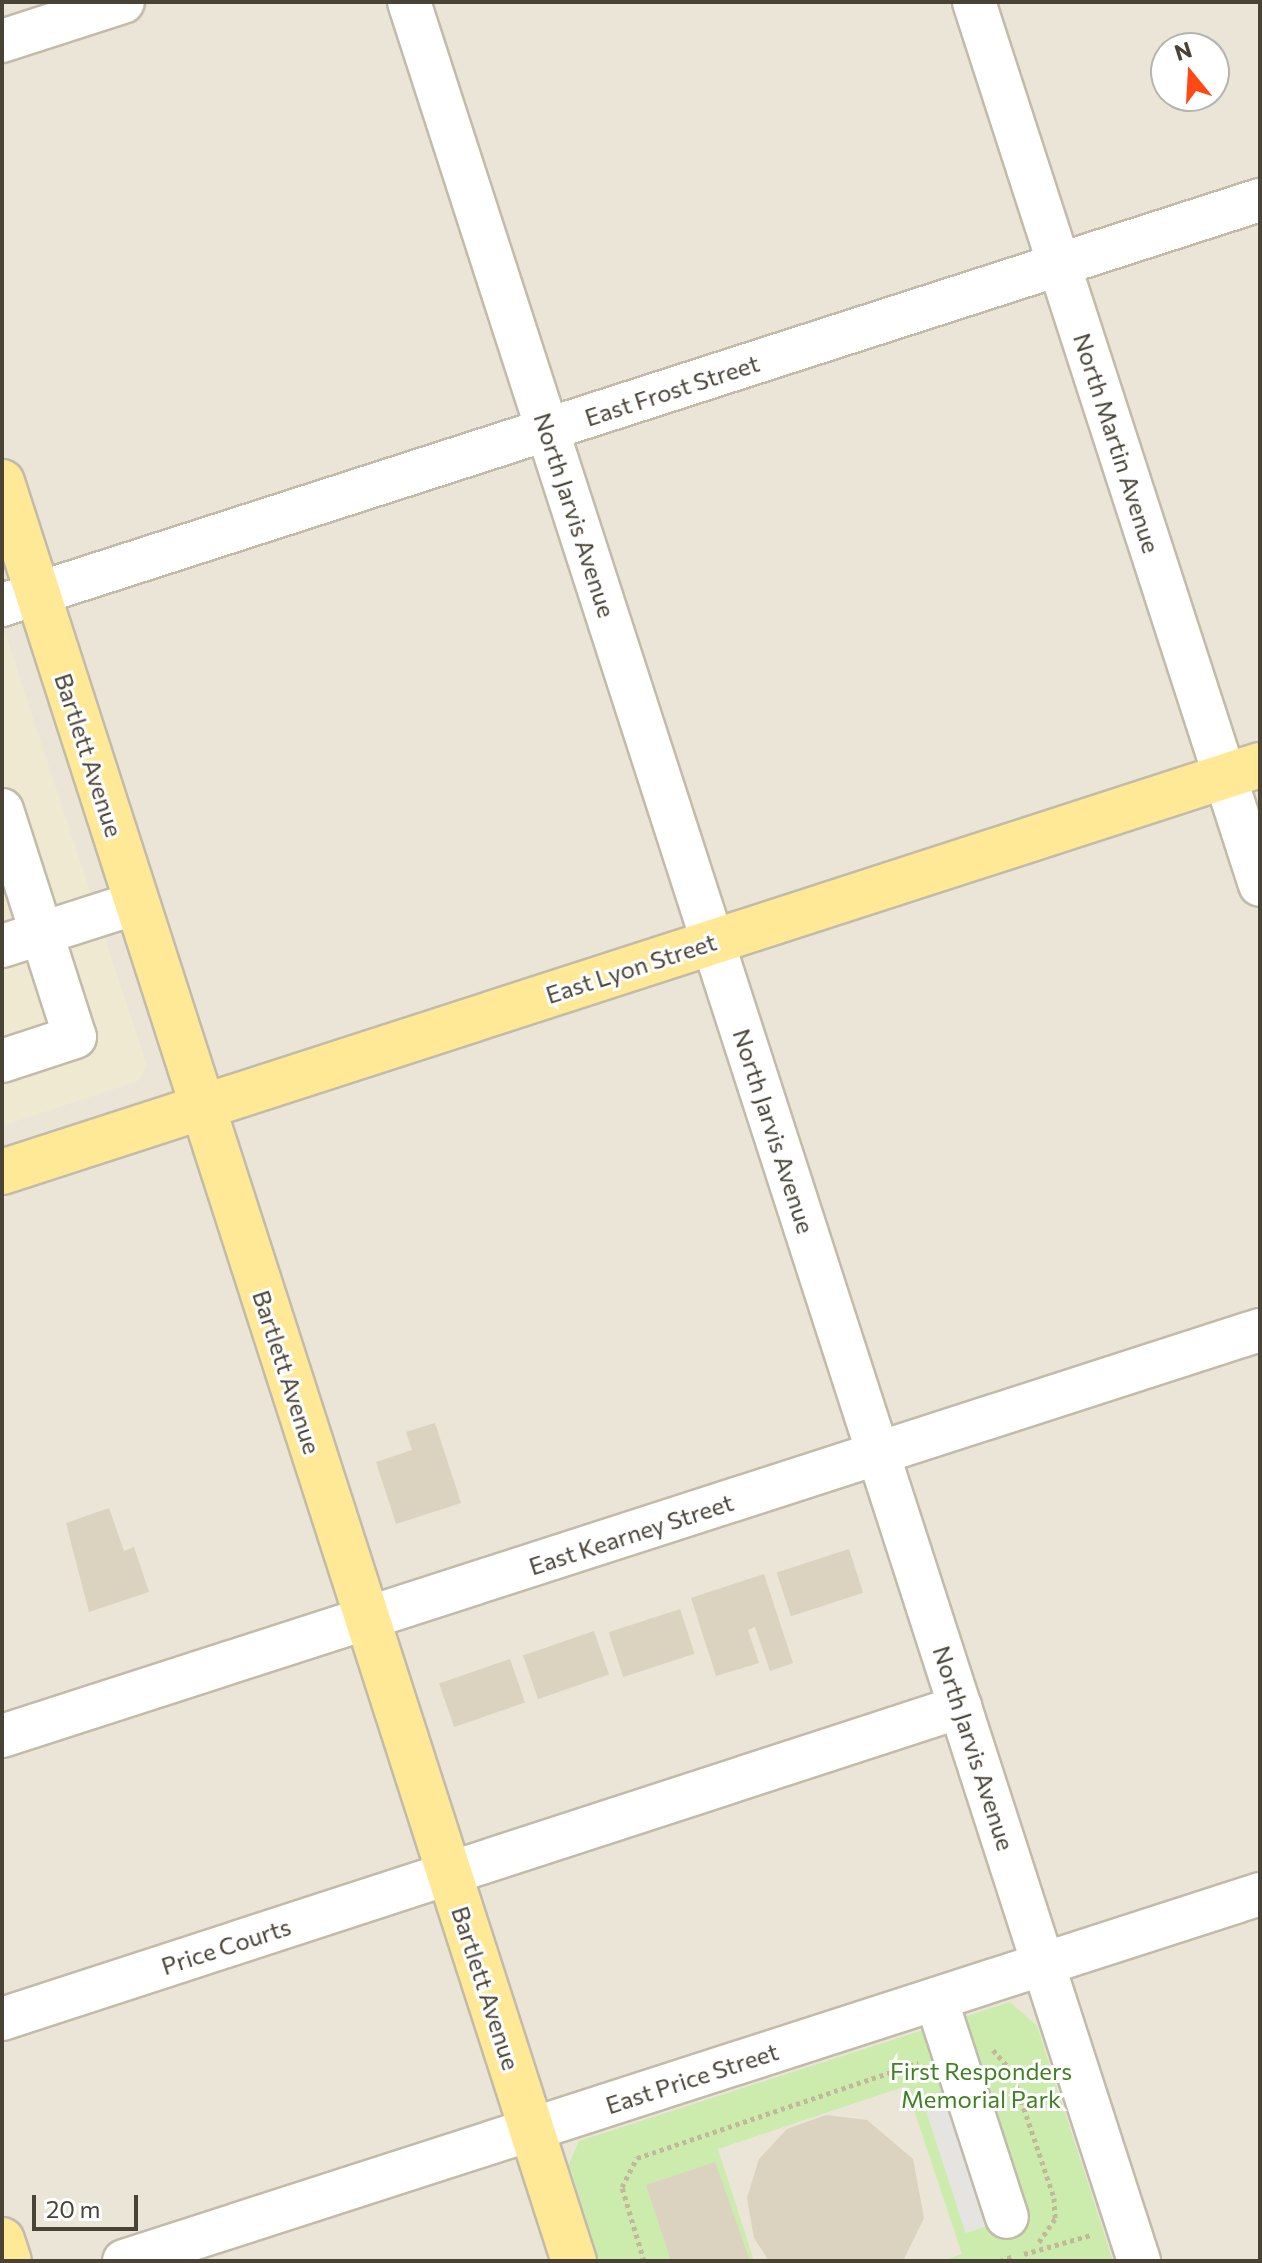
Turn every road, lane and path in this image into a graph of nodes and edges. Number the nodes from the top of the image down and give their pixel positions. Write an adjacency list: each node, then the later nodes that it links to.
1 (123, 2): 4 (street)
2 (409, 2): 7 (street, North Jarvis Avenue)
3 (974, 2): 6 (street, North Martin Avenue)
4 (2, 41)
5 (1260, 200): 6 (street, East Frost Street)
6 (1059, 265): 7 (street, East Frost Street); 10 (street, North Martin Avenue)
7 (547, 430): 9 (street, East Frost Street); 15 (street, North Jarvis Avenue)
8 (2, 482): 9 (main road, Bartlett Avenue)
9 (20, 600): 13 (main road, Bartlett Avenue)
10 (1242, 771): 12 (street, North Martin Avenue); 15 (main road, East Lyon Street)
11 (2, 810): 14 (street)
12 (1260, 885)
13 (136, 903): 14 (street); 18 (main road, Bartlett Avenue)
14 (41, 933): 16 (street); 17 (street)
15 (712, 942): 18 (main road, East Lyon Street); 21 (street, North Jarvis Avenue)
16 (2, 946)
17 (2, 1061)
18 (201, 1107): 19 (main road, East Lyon Street); 22 (main road, Bartlett Avenue)
19 (2, 1172)
20 (1260, 1330): 21 (street, East Kearney Street)
21 (879, 1454): 22 (street, East Kearney Street); 23 (street, North Jarvis Avenue)
22 (368, 1619): 24 (street, East Kearney Street); 25 (main road, Bartlett Avenue)
23 (960, 1707): 25 (street, Price Courts); 27 (street, North Jarvis Avenue)
24 (2, 1736)
25 (449, 1874): 29 (street, Price Courts); 31 (main road, Bartlett Avenue)
26 (1260, 1894): 27 (street, East Price Street)
27 (1043, 1964): 28 (street, East Price Street); 40 (street, North Jarvis Avenue)
28 (936, 1999): 31 (street, East Price Street); 32 (street)
29 (2, 2019)
30 (927, 2060): 38 (path)
31 (532, 2130): 36 (street, East Price Street); 37 (main road, Bartlett Avenue)
32 (1007, 2217)
33 (1096, 2233): 39 (path)
34 (2, 2240): 35 (main road)
35 (9, 2261)
36 (124, 2261)
37 (574, 2261)
38 (644, 2261)
39 (1000, 2261)
40 (1139, 2261)

